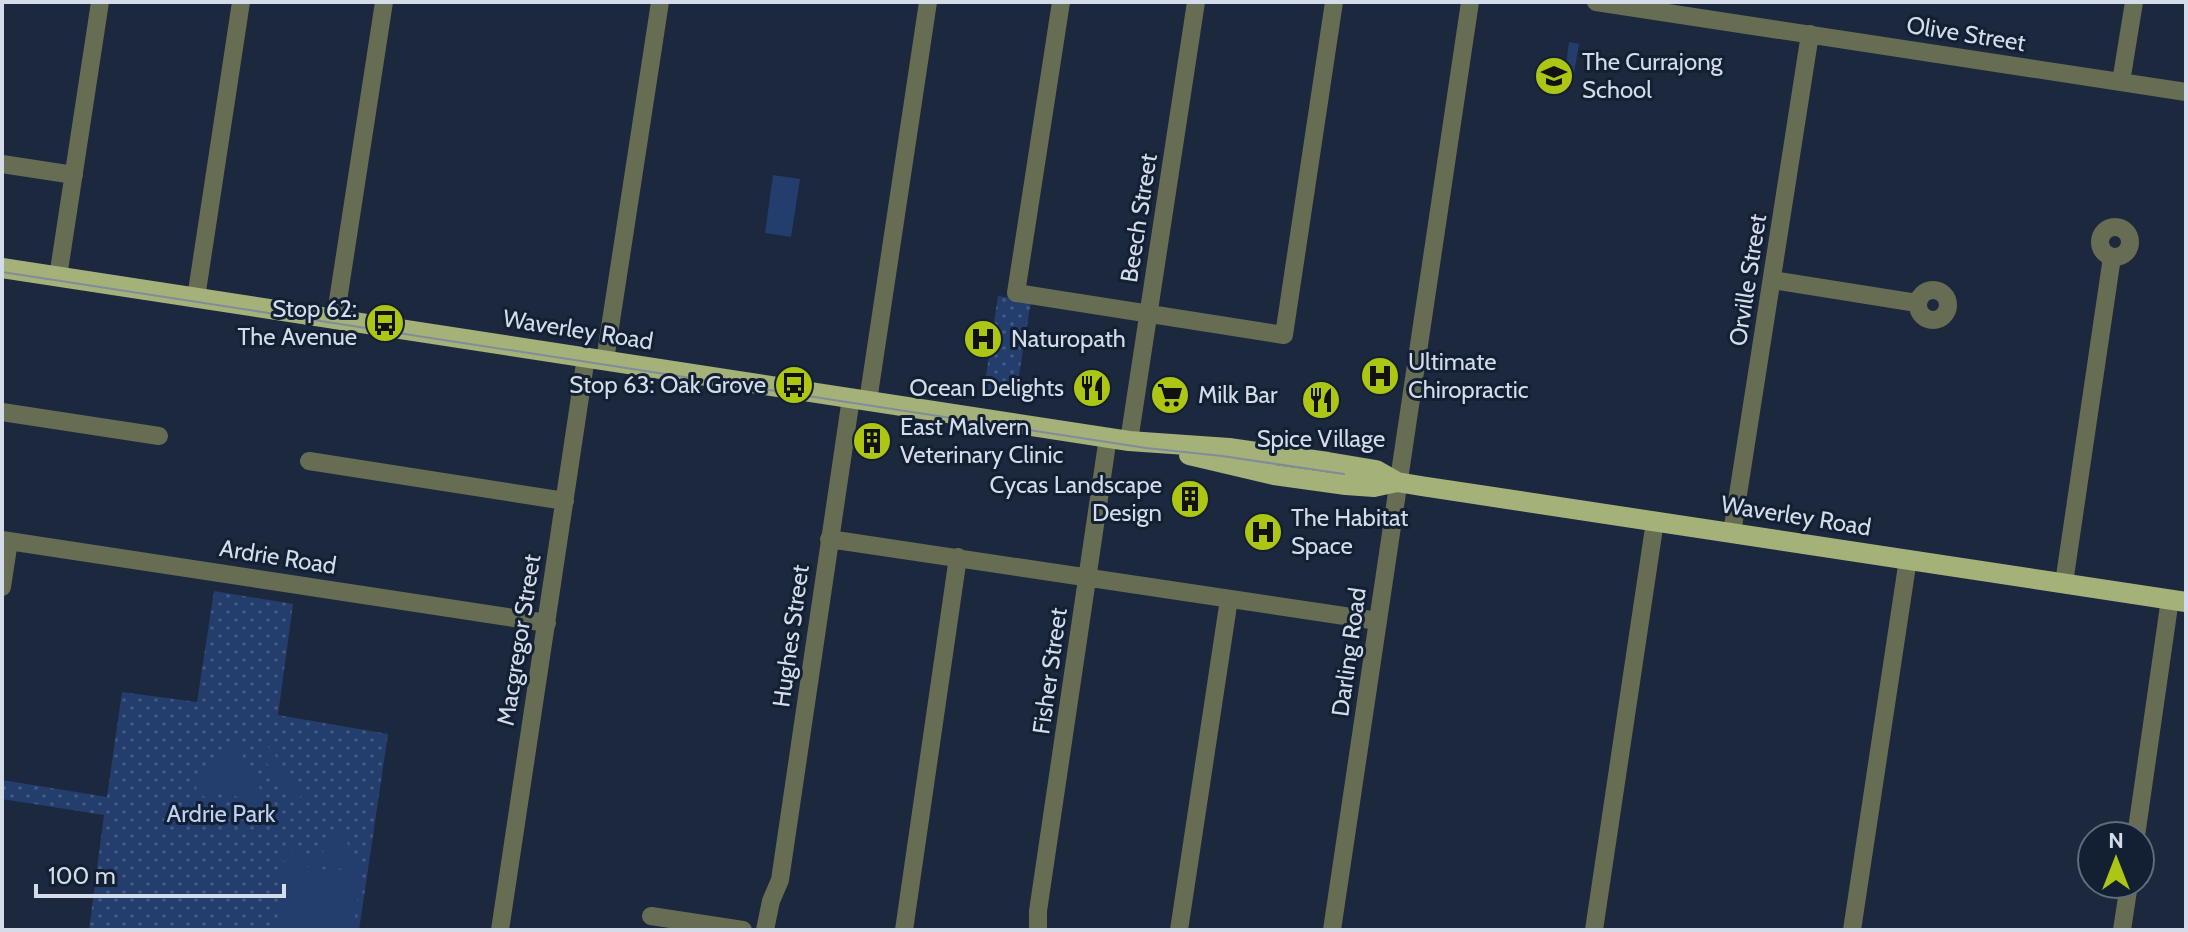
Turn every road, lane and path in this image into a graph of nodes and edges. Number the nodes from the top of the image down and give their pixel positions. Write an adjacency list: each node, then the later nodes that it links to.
1 (100, 2): 16 (street)
2 (241, 2): 21 (street)
3 (384, 2): 24 (street)
4 (660, 2): 25 (street, Macgregor Street)
5 (928, 2): 26 (street, Hughes Street)
6 (1061, 2): 23 (street)
7 (1196, 2): 23 (street, Beech Street)
8 (1334, 2): 23 (street)
9 (1470, 2): 32 (street, Darling Road)
10 (1596, 2): 12 (street, Olive Street)
11 (2134, 2): 13 (street)
12 (1810, 34): 13 (street, Olive Street); 20 (street, Orville Street)
13 (2121, 82): 14 (street, Olive Street)
14 (2186, 92)
15 (2, 164): 16 (street)
16 (74, 175): 19 (street)
17 (2112, 257): 41 (street)
18 (2, 268): 19 (main road, Waverley Road)
19 (58, 277): 21 (main road, Waverley Road)
20 (1772, 280): 22 (street); 35 (street, Orville Street)
21 (196, 298): 24 (main road, Waverley Road)
22 (1917, 303)
23 (1149, 314): 30 (street, Beech Street)
24 (335, 320): 25 (main road, Waverley Road)
25 (596, 359): 26 (main road, Waverley Road); 33 (street, Macgregor Street)
26 (859, 399): 29 (main road, Waverley Road); 36 (street, Hughes Street)
27 (2, 412): 28 (street)
28 (159, 436)
29 (1108, 437): 30 (main road, Waverley Road); 40 (street, Fisher Street)
30 (1138, 442): 32 (main road, Waverley Road)
31 (309, 461): 33 (street)
32 (1397, 482): 34 (main road, Waverley Road); 45 (street, Darling Road)
33 (565, 501): 46 (street, Macgregor Street)
34 (1655, 521): 35 (main road, Waverley Road); 59 (street)
35 (1732, 533): 39 (main road, Waverley Road)
36 (829, 539): 38 (street); 48 (street, Hughes Street)
37 (5, 540): 42 (street); 46 (street, Ardrie Road)
38 (958, 557): 40 (street); 56 (street)
39 (1908, 559): 41 (main road, Waverley Road); 60 (street)
40 (1088, 578): 43 (street); 51 (street, Fisher Street)
41 (2064, 583): 44 (main road, Waverley Road)
42 (2, 587)
43 (1229, 599): 45 (street); 57 (street)
44 (2178, 601): 47 (street)
45 (1378, 621): 58 (street, Darling Road)
46 (547, 623): 52 (street, Macgregor Street)
47 (2139, 820)
48 (780, 880): 54 (street, Hughes Street); 55 (street, Hughes Street)
49 (2127, 900): 61 (street)
50 (651, 916): 53 (street)
51 (1036, 924)
52 (500, 930)
53 (743, 930)
54 (765, 930)
55 (778, 930)
56 (904, 930)
57 (1179, 930)
58 (1332, 930)
59 (1594, 930)
60 (1852, 930)
61 (2122, 930)

